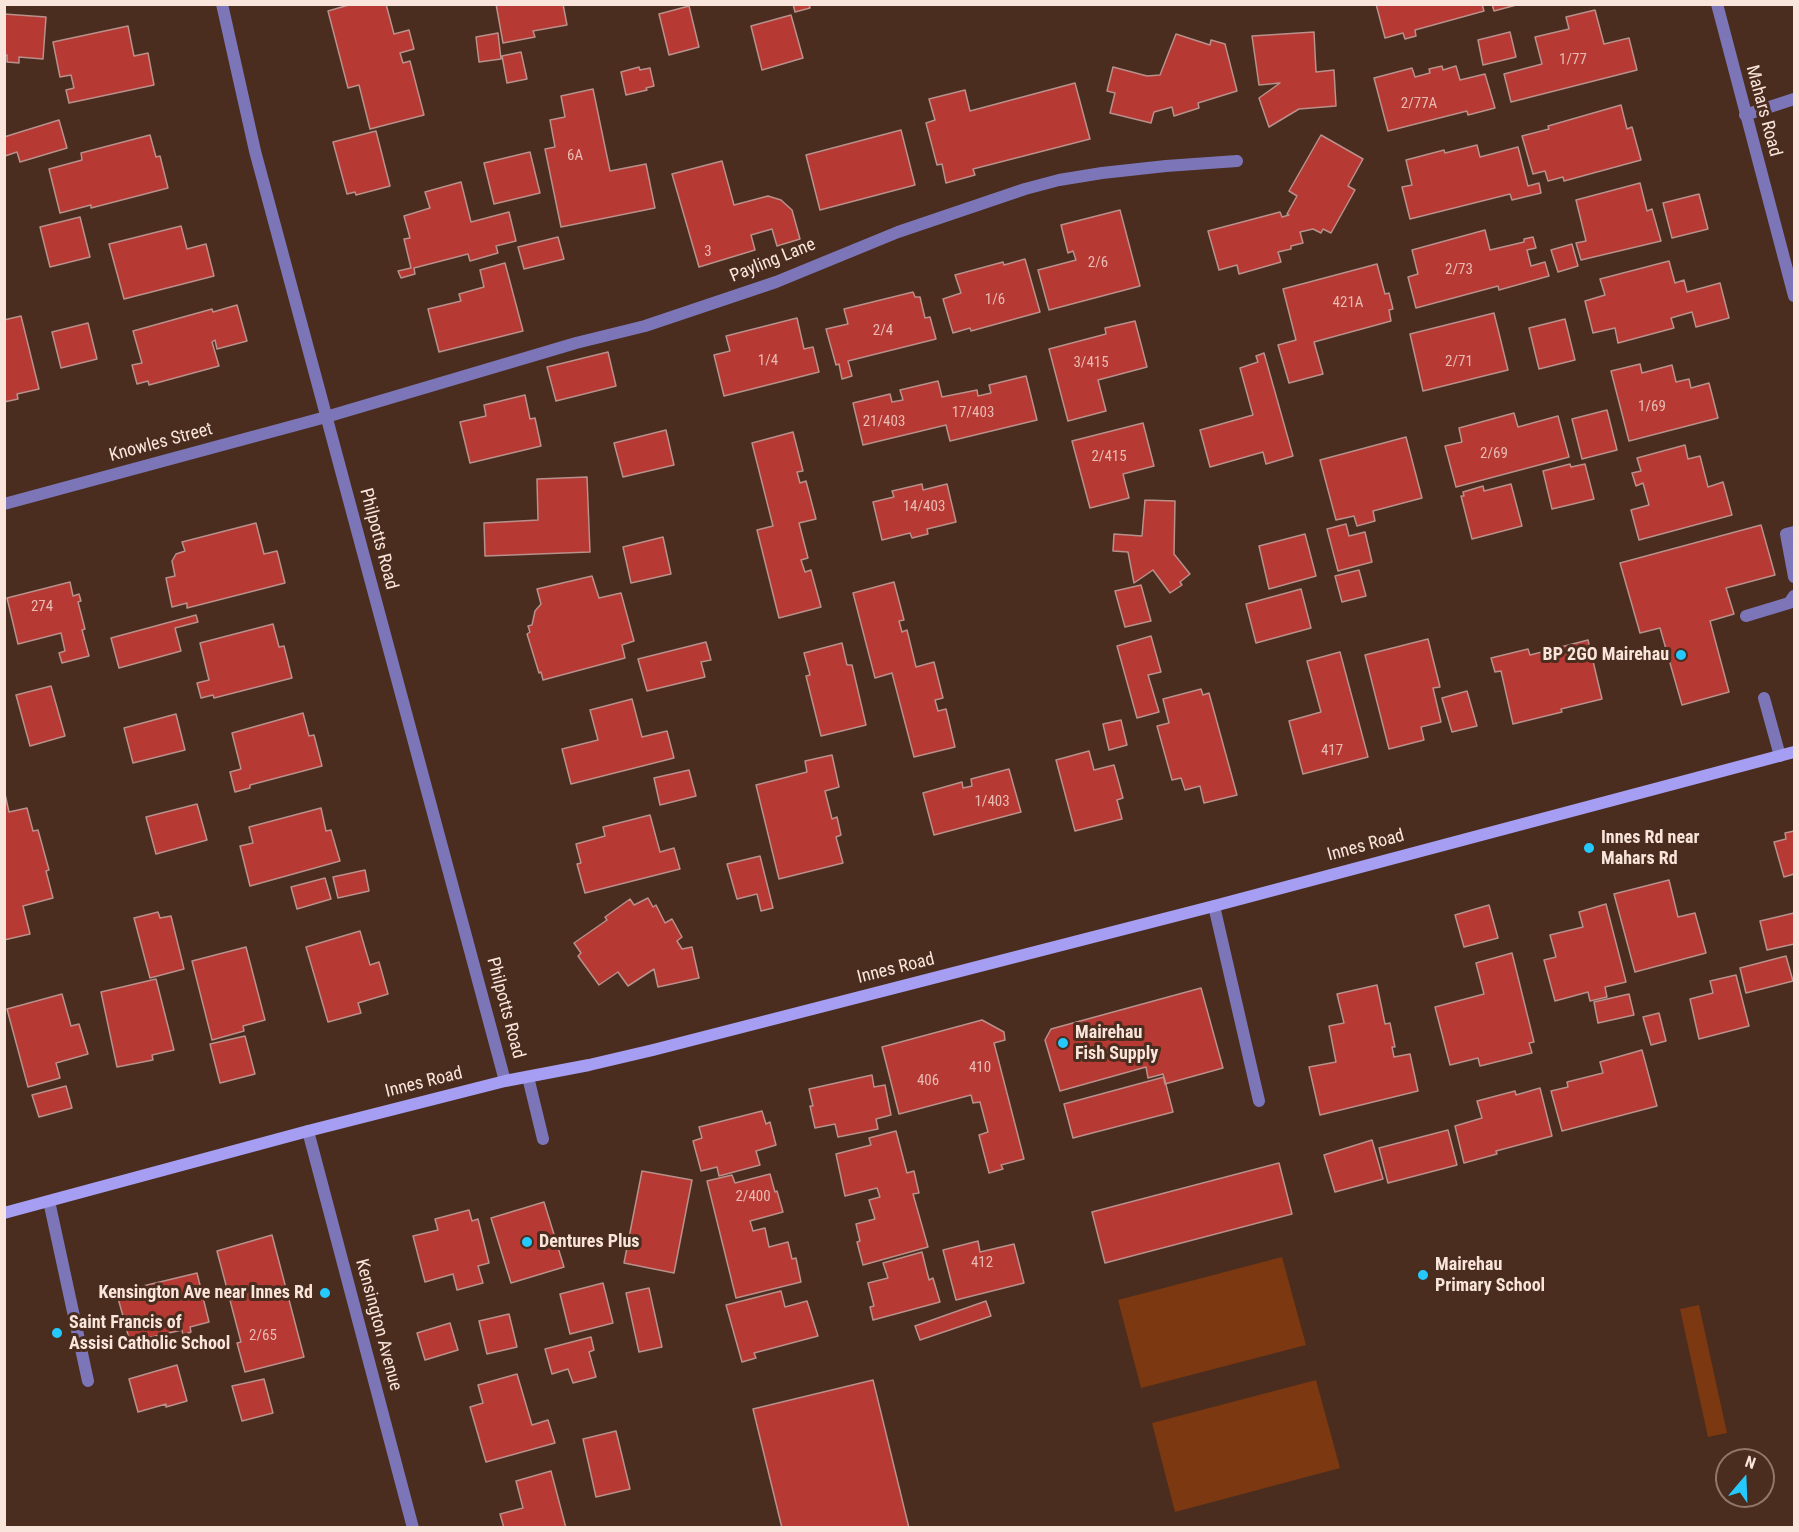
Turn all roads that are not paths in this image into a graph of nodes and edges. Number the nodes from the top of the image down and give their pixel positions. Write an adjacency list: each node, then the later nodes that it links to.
1 (222, 4): 7 (street, Philpotts Road)
2 (1717, 4): 4 (street, Mahars Road)
3 (1794, 99): 4 (street)
4 (1745, 115): 6 (street, Mahars Road)
5 (1237, 161): 7 (street, Payling Lane)
6 (1794, 296)
7 (326, 417): 8 (street, Knowles Street); 18 (street, Philpotts Road)
8 (4, 504)
9 (1794, 532): 10 (street)
10 (1794, 577)
11 (1794, 596): 12 (street)
12 (1746, 616)
13 (1764, 698): 15 (street)
14 (1794, 752): 15 (main road, Innes Road)
15 (1780, 756): 16 (main road, Innes Road)
16 (1214, 906): 17 (main road, Innes Road); 19 (street)
17 (528, 1077): 18 (main road, Innes Road); 21 (street)
18 (506, 1081): 20 (main road, Innes Road)
19 (1259, 1101)
20 (308, 1131): 22 (main road, Innes Road); 25 (street, Kensington Avenue)
21 (543, 1139)
22 (49, 1201): 23 (main road, Innes Road); 24 (street)
23 (4, 1213)
24 (88, 1381)
25 (413, 1527)

